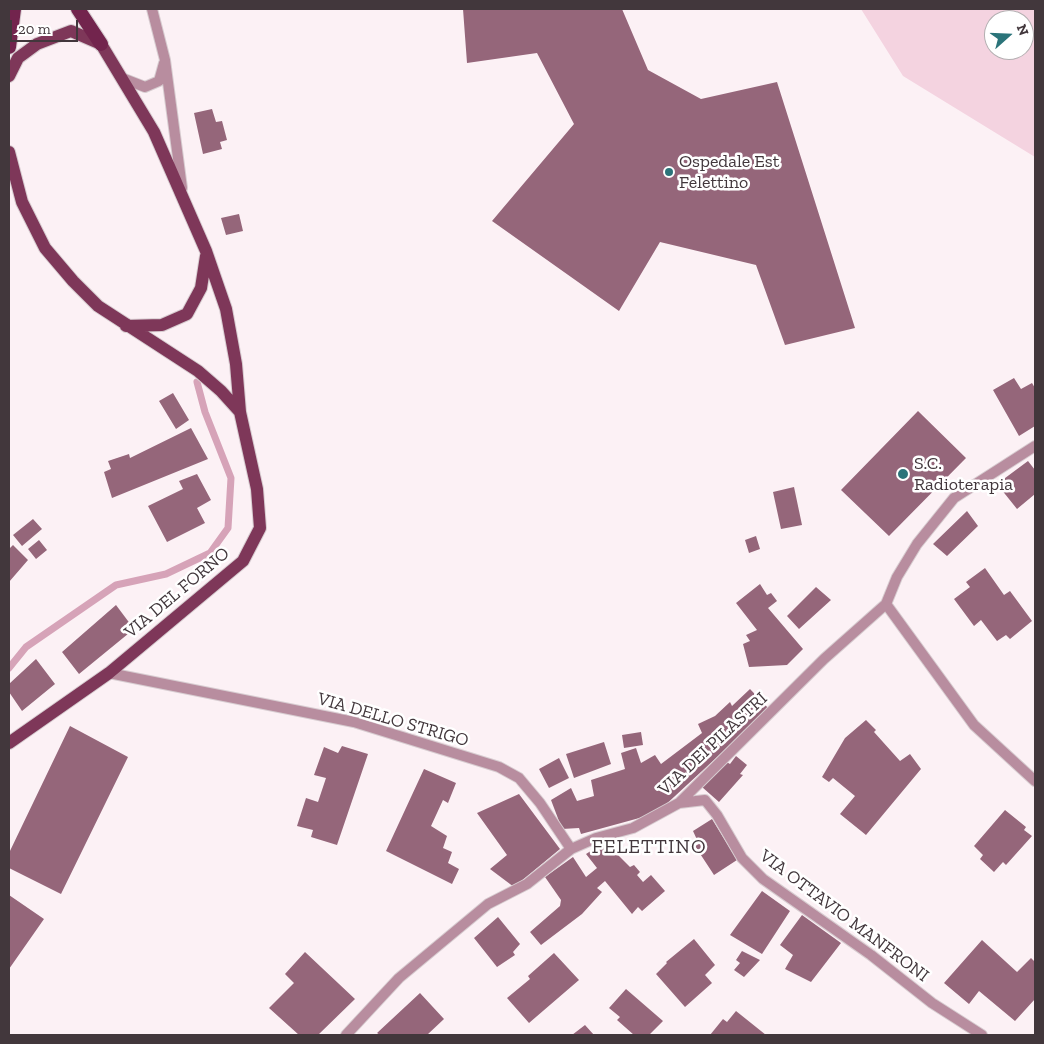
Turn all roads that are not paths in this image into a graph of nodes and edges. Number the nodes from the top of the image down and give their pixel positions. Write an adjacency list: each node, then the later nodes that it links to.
1 (14, 9): 5 (highway)
2 (78, 9): 4 (highway)
3 (152, 9): 6 (street)
4 (101, 44): 7 (main road); 8 (main road, VIA DEL FORNO)
5 (9, 47)
6 (165, 60): 8 (street); 10 (street)
7 (9, 76)
8 (122, 78): 10 (main road, VIA DEL FORNO)
9 (9, 152): 12 (main road, VIA DEL FORNO)
10 (183, 197): 11 (main road, VIA DEL FORNO)
11 (206, 251): 12 (main road); 13 (main road, VIA DEL FORNO)
12 (126, 326): 13 (main road, VIA DEL FORNO)
13 (240, 412): 16 (main road, VIA DEL FORNO)
14 (1035, 446): 15 (street, VIA DEI PILASTRI)
15 (886, 604): 18 (street); 19 (street, VIA DEI PILASTRI)
16 (109, 673): 17 (main road, VIA DEL FORNO); 20 (street, VIA DELLO STRIGO)
17 (9, 743)
18 (1035, 781)
19 (679, 803): 20 (street, VIA DEI PILASTRI); 22 (street, VIA OTTAVIO MANFRONI)
20 (571, 849): 21 (street, VIA DEI PILASTRI)
21 (346, 1035)
22 (982, 1035)

